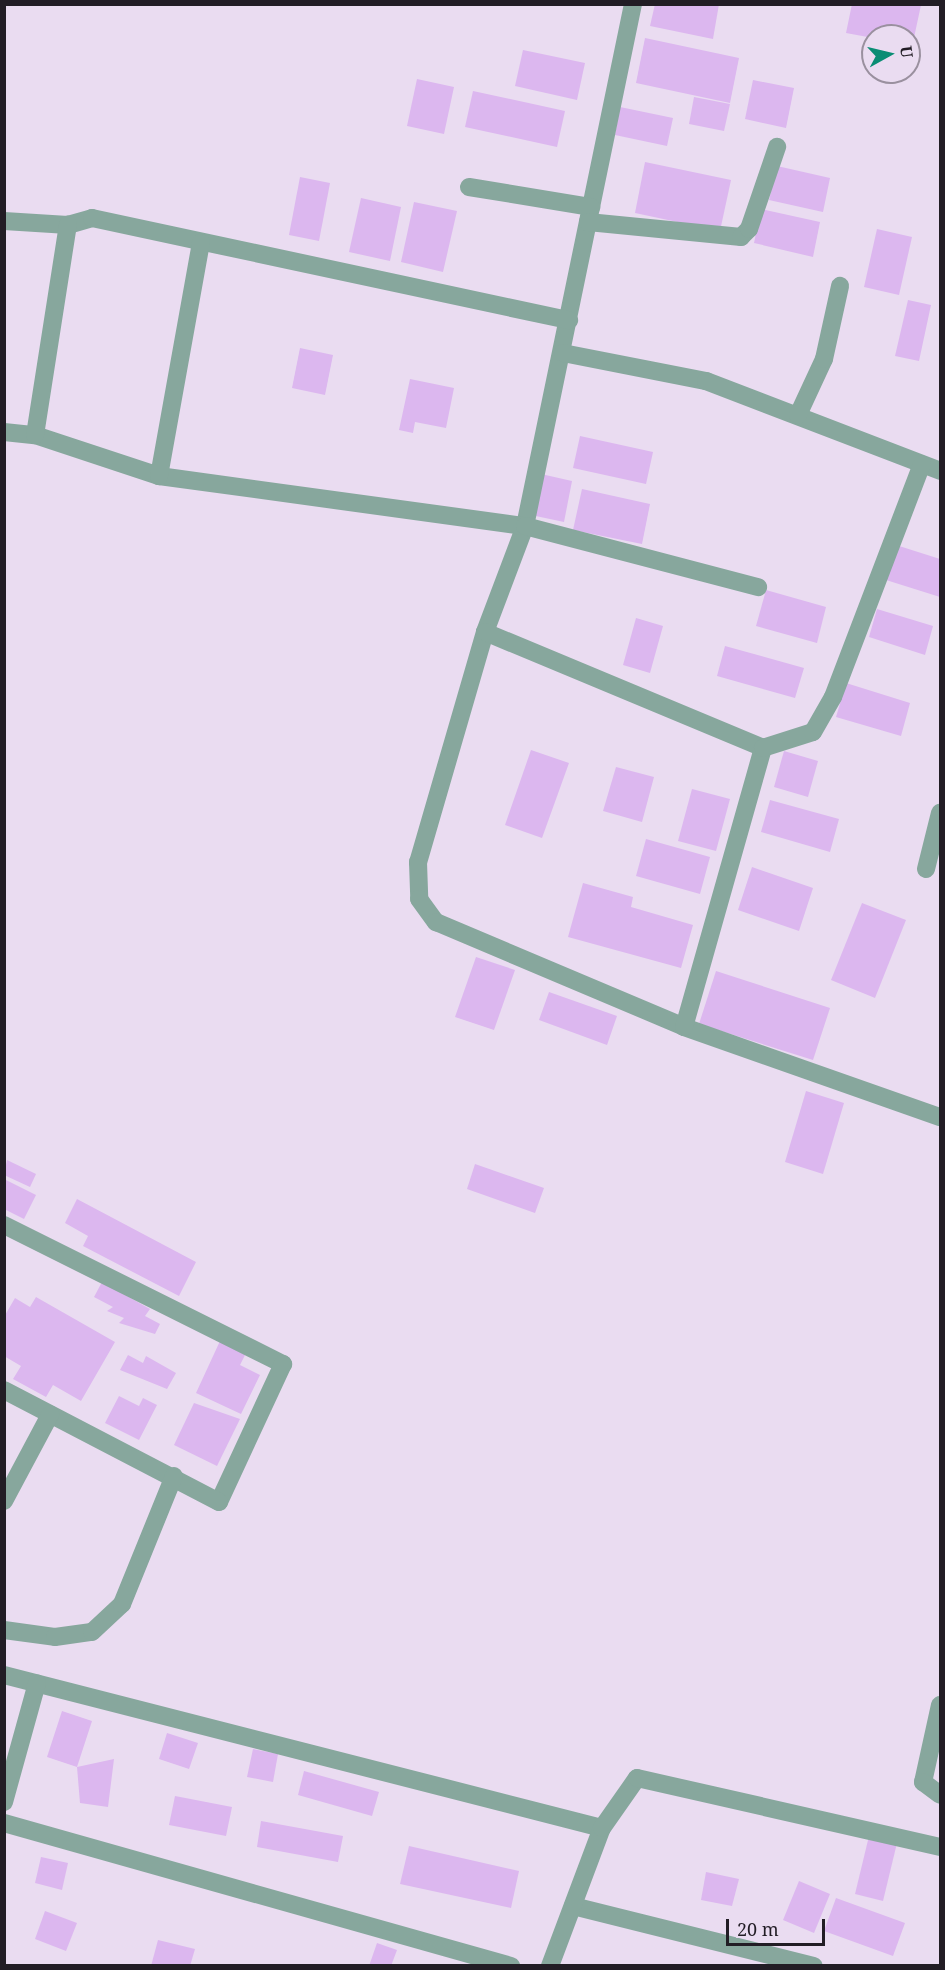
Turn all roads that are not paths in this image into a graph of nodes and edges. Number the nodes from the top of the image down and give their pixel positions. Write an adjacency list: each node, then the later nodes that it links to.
1 (633, 4): 4 (street)
2 (777, 147): 4 (street)
3 (469, 187): 4 (street)
4 (589, 215): 9 (street)
5 (4, 221): 6 (street)
6 (68, 225): 7 (street); 12 (street)
7 (201, 243): 9 (street); 16 (street)
8 (840, 286): 11 (street)
9 (569, 320): 10 (street)
10 (563, 353): 11 (street); 17 (street)
11 (798, 416): 14 (street)
12 (35, 435): 13 (street); 16 (street)
13 (5, 438)
14 (922, 464): 15 (street); 20 (street)
15 (940, 471)
16 (159, 476): 17 (street)
17 (525, 526): 18 (street); 19 (street)
18 (758, 587)
19 (484, 632): 20 (street); 23 (street)
20 (763, 748): 23 (street)
21 (940, 813): 22 (street)
22 (926, 869)
23 (684, 1027): 24 (street)
24 (940, 1117)
25 (4, 1225): 28 (street)
26 (4, 1390): 27 (street)
27 (50, 1415): 28 (street); 29 (street)
28 (174, 1476): 30 (street)
29 (4, 1502)
30 (4, 1630)
31 (4, 1675): 32 (street)
32 (37, 1683): 35 (street); 37 (street)
33 (940, 1705): 34 (street)
34 (940, 1795)
35 (4, 1802)
36 (4, 1823): 40 (street)
37 (602, 1828): 38 (street); 39 (street)
38 (940, 1847)
39 (573, 1906): 41 (street); 42 (street)
40 (511, 1965)
41 (550, 1965)
42 (814, 1965)

